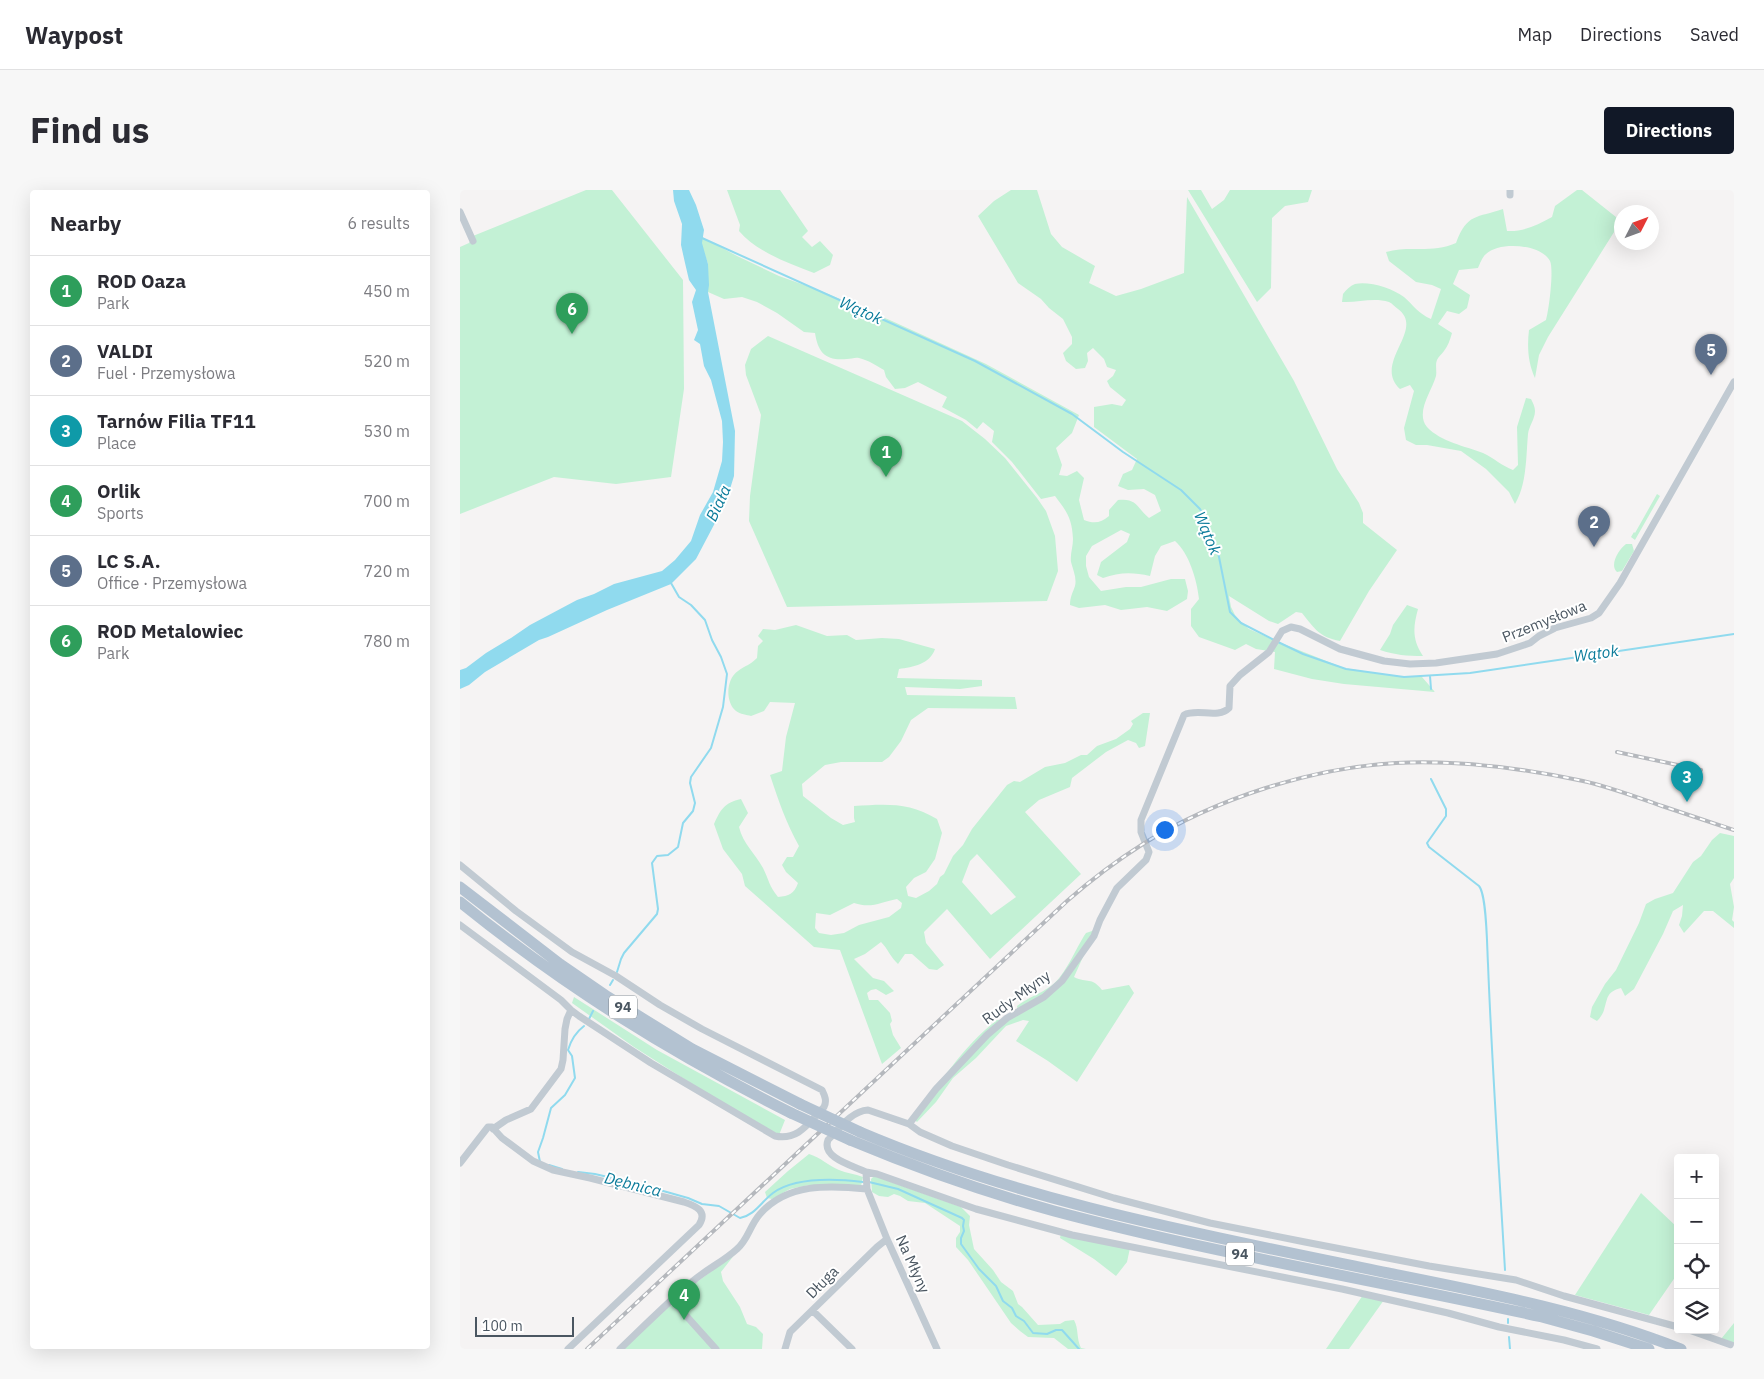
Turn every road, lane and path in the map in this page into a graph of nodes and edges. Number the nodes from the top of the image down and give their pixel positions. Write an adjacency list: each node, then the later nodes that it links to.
1 (460, 212): 2 (street)
2 (473, 242)
3 (1734, 382): 4 (street, Przemysłowa)
4 (1255, 664): 10 (street, Rudy-Młyny)
5 (460, 865): 9 (street)
6 (460, 887): 29 (main road, 94, bridge)
7 (460, 902): 28 (main road, 94, bridge)
8 (460, 925): 9 (street)
9 (571, 1010): 11 (street)
10 (909, 1124): 13 (street); 18 (street)
11 (494, 1129): 12 (street); 21 (street)
12 (460, 1163)
13 (866, 1172): 14 (street); 27 (street)
14 (867, 1189): 15 (street, Na Młyny); 16 (street)
15 (887, 1240): 17 (street, Długa); 26 (street, Na Młyny)
16 (672, 1300): 22 (street); 23 (street)
17 (813, 1311): 24 (street, Długa); 25 (street)
18 (1674, 1326)
19 (1700, 1334): 20 (street)
20 (1734, 1346)
21 (568, 1349)
22 (620, 1349)
23 (716, 1349)
24 (785, 1349)
25 (852, 1349)
26 (937, 1349)
27 (1597, 1349)
28 (1649, 1349)
29 (1681, 1349)

